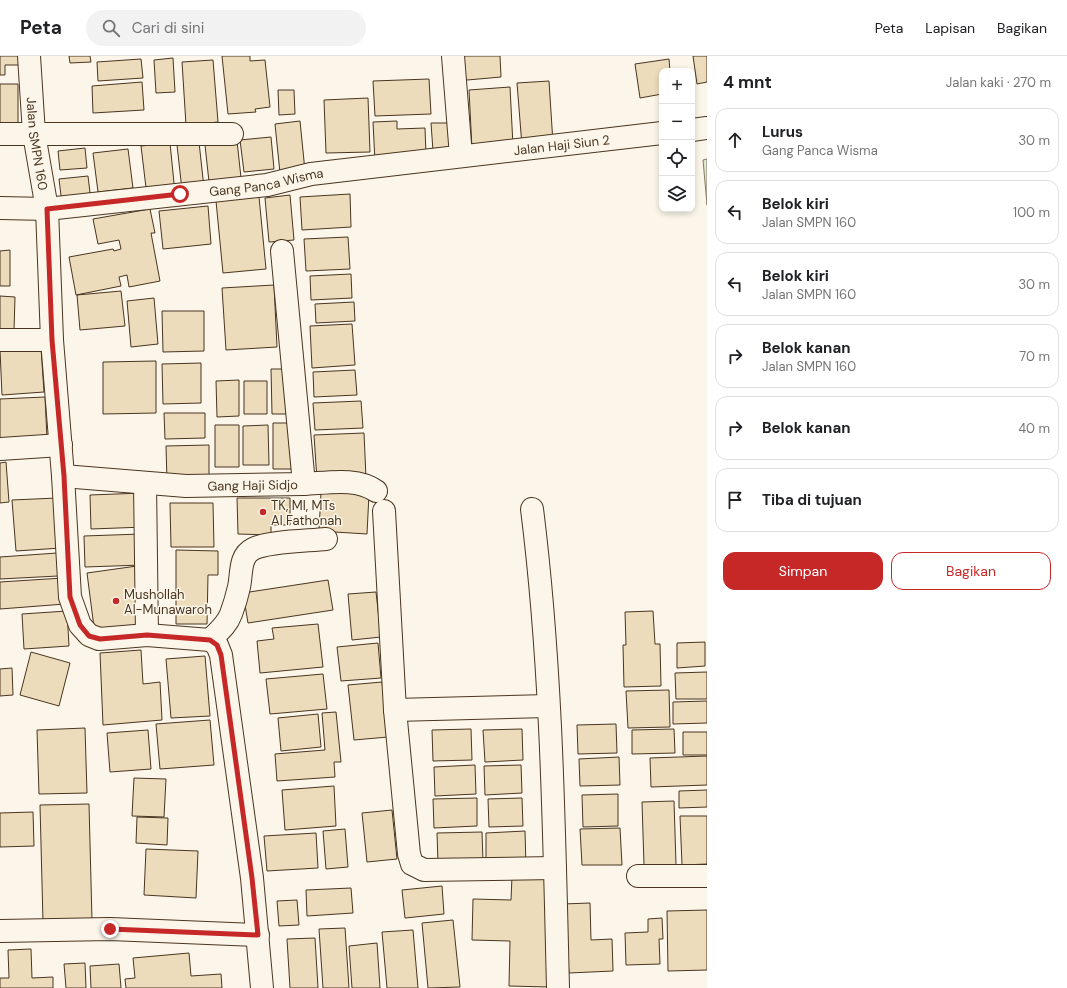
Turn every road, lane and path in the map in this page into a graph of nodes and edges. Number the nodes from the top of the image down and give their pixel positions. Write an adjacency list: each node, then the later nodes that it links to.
1 (29, 56): 7 (street, Jalan SMPN 160)
2 (452, 56): 9 (street)
3 (707, 128): 4 (street)
4 (695, 130)
5 (659, 133): 9 (street, Jalan Haji Siun 2)
6 (0, 134): 7 (street)
7 (34, 134): 8 (street); 11 (street, Jalan SMPN 160)
8 (232, 134)
9 (461, 156): 11 (street, Gang Panca Wisma)
10 (0, 208): 11 (street, Gang Panca Wisma)
11 (47, 209): 14 (street, Jalan SMPN 160)
12 (282, 251): 19 (street, Gang Haji Sidjo)
13 (0, 340): 14 (street)
14 (52, 340): 15 (street, Jalan SMPN 160)
15 (61, 445): 16 (street); 17 (street, Jalan SMPN 160)
16 (0, 449)
17 (64, 476): 18 (street, Gang Haji Sidjo); 22 (street, Jalan SMPN 160)
18 (145, 483): 19 (street, Gang Haji Sidjo); 22 (street)
19 (304, 484): 25 (street)
20 (532, 509): 24 (street)
21 (326, 539): 23 (street)
22 (147, 635): 23 (street, Jalan SMPN 160)
23 (210, 640): 30 (street)
24 (548, 706): 25 (street); 26 (street)
25 (395, 710): 26 (street)
26 (555, 868): 32 (street)
27 (638, 876): 28 (street)
28 (707, 876)
29 (0, 931): 30 (street)
30 (258, 935): 31 (street)
31 (262, 988)
32 (558, 988)

